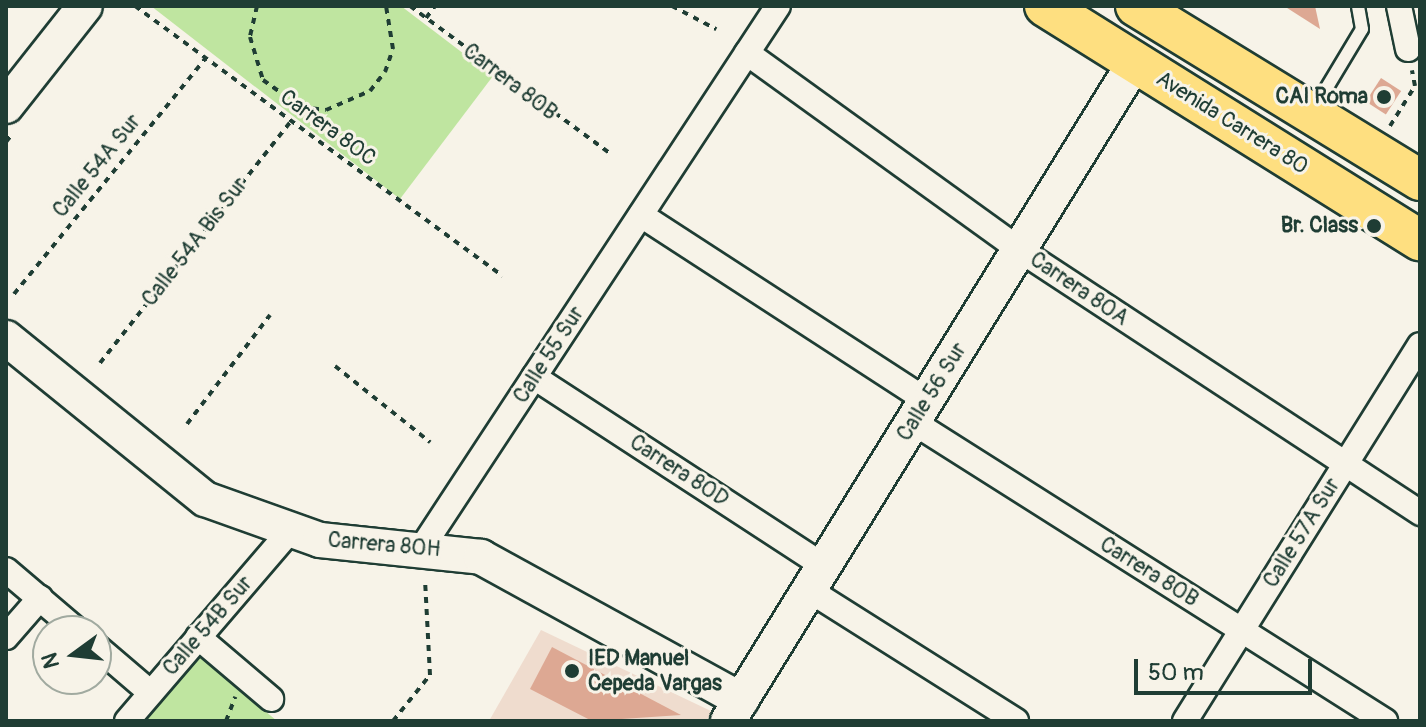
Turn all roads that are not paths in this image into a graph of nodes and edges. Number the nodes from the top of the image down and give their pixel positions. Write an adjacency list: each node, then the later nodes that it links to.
1 (85, 6): 10 (street)
2 (778, 6): 8 (street, Calle 55 Sur)
3 (1045, 6): 9 (main road, Avenida Carrera 80)
4 (1136, 6): 11 (main road)
5 (1358, 6): 11 (lane)
6 (1399, 6): 7 (street)
7 (1408, 49)
8 (747, 53): 13 (street, Calle 55 Sur); 15 (street, Carrera 80A)
9 (1135, 62): 14 (main road, Avenida Carrera 80); 15 (street, Calle 56 Sur)
10 (6, 106)
11 (1311, 113): 12 (main road)
12 (1420, 180)
13 (641, 215): 18 (street, Calle 55 Sur); 19 (street, Carrera 80B)
14 (1420, 240)
15 (1020, 250): 19 (street, Calle 56 Sur); 20 (street, Carrera 80A)
16 (6, 338): 22 (street, Carrera 80H)
17 (1420, 345): 20 (street, Calle 57A Sur)
18 (534, 377): 23 (street, Calle 55 Sur); 25 (street, Carrera 80D)
19 (920, 411): 25 (street, Calle 56 Sur); 28 (street, Carrera 80B)
20 (1345, 466): 21 (street, Carrera 80A); 28 (street, Calle 57A Sur)
21 (1420, 513)
22 (289, 532): 23 (street, Carrera 80H); 30 (street, Calle 54B Sur)
23 (423, 546): 34 (street, Carrera 80H)
24 (6, 570): 26 (street)
25 (816, 578): 34 (street, Calle 56 Sur); 36 (street, Carrera 80D)
26 (40, 598): 27 (street); 29 (street)
27 (60, 615)
28 (1242, 630): 37 (street, Calle 57A Sur); 38 (street, Carrera 80B)
29 (6, 637)
30 (198, 637): 32 (street, Calle 54B Sur); 33 (street)
31 (112, 660): 32 (street)
32 (151, 693): 35 (street, Calle 54B Sur)
33 (271, 699)
34 (734, 711)
35 (127, 721)
36 (1016, 721)
37 (1185, 721)
38 (1385, 721)

